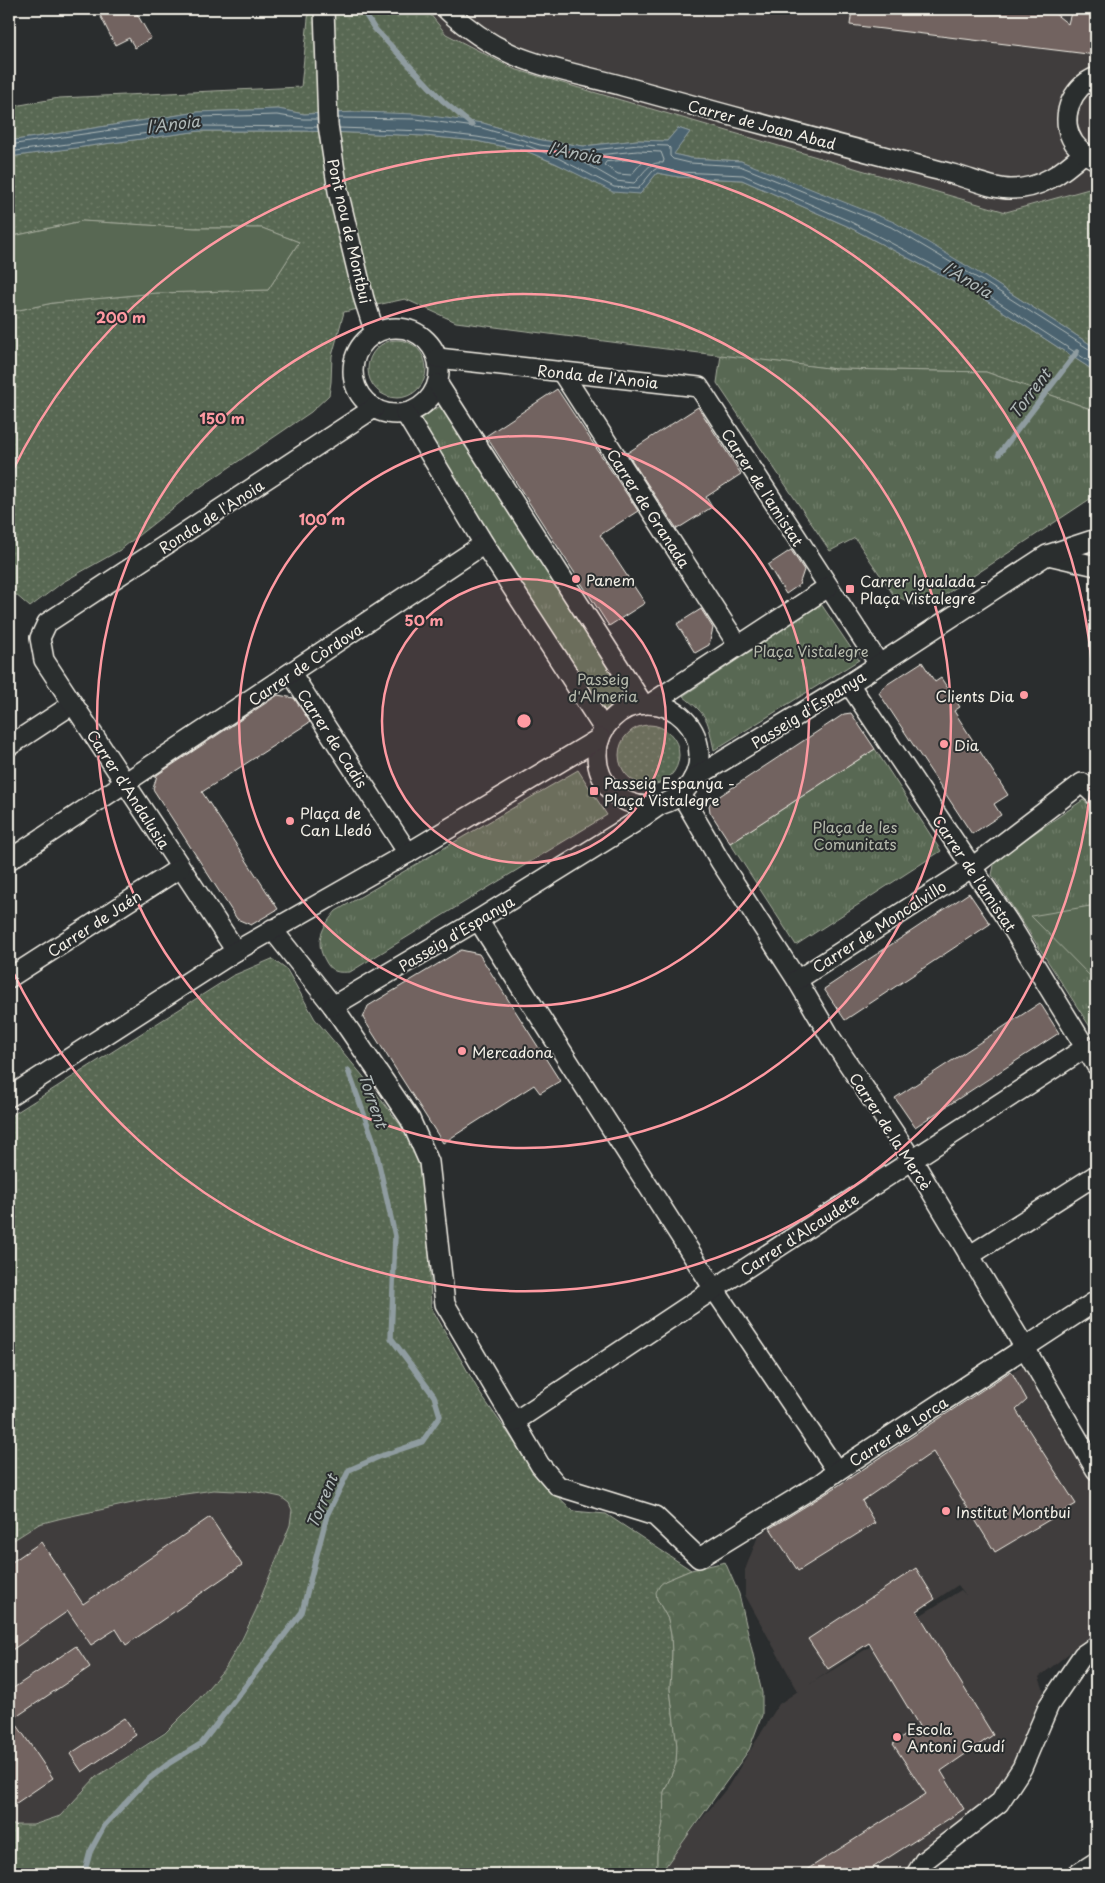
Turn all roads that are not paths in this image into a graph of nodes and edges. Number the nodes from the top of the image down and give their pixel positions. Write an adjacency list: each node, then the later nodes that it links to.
1 (324, 9): 5 (street, Pont nou de Montbui)
2 (446, 9): 4 (street, Carrer de Joan Abad)
3 (1096, 77): 4 (street)
4 (1090, 156)
5 (375, 333): 6 (street); 10 (street)
6 (438, 358): 7 (street, Ronda de l'Anoia); 8 (street)
7 (560, 371): 9 (street, Ronda de l'Anoia); 20 (street, Carrer de Granada)
8 (438, 384): 11 (street); 25 (street)
9 (699, 387): 18 (street, Carrer de l'amistat)
10 (374, 408): 11 (street); 19 (street, Ronda de l'Anoia)
11 (405, 413): 13 (street)
12 (1096, 539): 15 (street, Passeig d'Espanya)
13 (484, 544): 22 (street, Carrer de Còrdova); 26 (street)
14 (1096, 551): 16 (street)
15 (1047, 555): 17 (street); 21 (street, Passeig d'Espanya)
16 (1096, 555)
17 (1096, 566)
18 (828, 587): 20 (street); 21 (street)
19 (47, 623): 24 (street, Carrer d'Andalusia)
20 (738, 645): 25 (street)
21 (878, 664): 23 (street, Passeig d'Espanya)
22 (291, 673): 29 (street, Carrer de Còrdova); 33 (street, Carrer de Cadis)
23 (849, 684): 28 (street, Passeig d'Espanya); 36 (street, Carrer de l'amistat)
24 (73, 704): 27 (street); 29 (street, Carrer d'Andalusia)
25 (646, 704): 26 (street); 28 (street, Passeig d'Espanya)
26 (602, 734): 32 (street); 33 (street)
27 (9, 746)
28 (693, 779): 30 (street, Passeig d'Espanya)
29 (125, 783): 34 (street, Carrer de Còrdova); 35 (street, Carrer d'Andalusia)
30 (681, 794): 32 (street, Passeig d'Espanya); 41 (street, Carrer de la Mercè)
31 (1096, 796): 36 (street, Carrer de Moncalvillo)
32 (660, 805): 37 (street, Passeig d'Espanya)
33 (408, 853): 38 (street)
34 (9, 860)
35 (180, 868): 39 (street, Carrer d'Andalusia); 40 (street, Carrer de Jaén)
36 (971, 868): 41 (street, Carrer de Moncalvillo); 43 (street, Carrer de l'amistat)
37 (478, 920): 42 (street, Passeig d'Espanya); 49 (street)
38 (272, 929): 39 (street); 42 (street)
39 (236, 951): 45 (street)
40 (9, 978)
41 (797, 980): 46 (street, Carrer de la Mercè)
42 (333, 1006): 52 (street)
43 (1085, 1048): 44 (street, Carrer de l'amistat); 46 (street, Carrer d'Alcaudete)
44 (1096, 1066)
45 (9, 1097)
46 (912, 1161): 48 (street, Carrer de la Mercè); 49 (street, Carrer d'Alcaudete)
47 (1096, 1175): 48 (street)
48 (969, 1256): 51 (street, Carrer de la Mercè)
49 (714, 1289): 52 (street, Carrer d'Alcaudete); 55 (street)
50 (1096, 1301): 51 (street, Carrer de Lorca)
51 (1025, 1348): 53 (street, Carrer de la Mercè); 55 (street, Carrer de Lorca)
52 (514, 1422): 55 (street, Carrer de Lorca)
53 (1089, 1439): 54 (street, Carrer de la Mercè)
54 (1096, 1470)
55 (837, 1471)
56 (1096, 1646): 58 (street)
57 (1096, 1862): 59 (street)
58 (916, 1874)
59 (1077, 1874)

